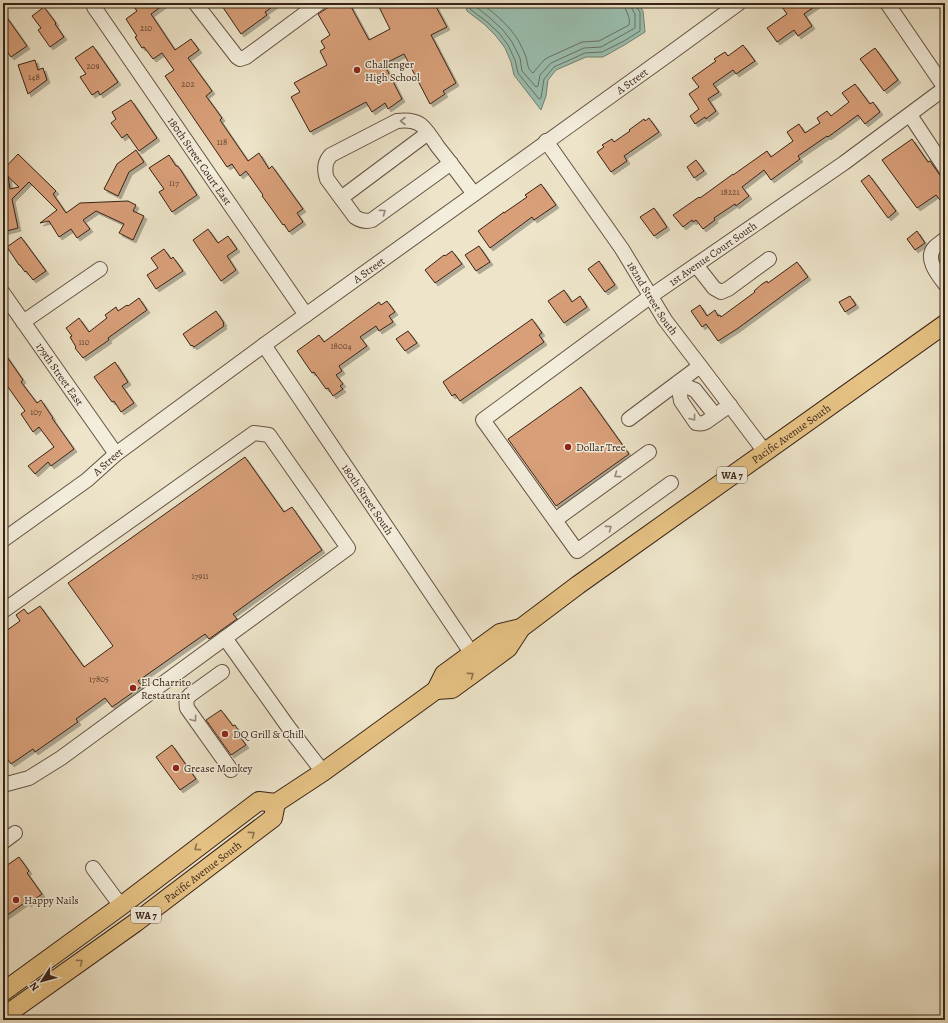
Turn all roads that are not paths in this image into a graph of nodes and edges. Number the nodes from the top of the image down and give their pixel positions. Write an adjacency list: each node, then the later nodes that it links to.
1 (194, 3): 2 (street)
2 (319, 3)
3 (739, 3): 9 (street, A Street)
4 (887, 3): 6 (street)
5 (94, 7): 21 (street, 180th Street Court East)
6 (945, 88): 7 (street, 1st Avenue Court South)
7 (910, 115): 11 (street); 16 (street, 1st Avenue Court South)
8 (428, 133): 10 (street); 13 (street); 13 (street, one-way to 13)
9 (546, 142): 12 (street, A Street); 20 (street, 182nd Street South)
10 (451, 163): 12 (street); 13 (street, one-way to 10)
11 (945, 168)
12 (474, 194): 21 (street, A Street)
13 (341, 198)
14 (945, 239): 18 (street)
15 (769, 260): 16 (street)
16 (696, 265): 20 (street, 1st Avenue Court South)
17 (100, 269): 22 (street)
18 (945, 284)
19 (3, 293): 22 (street, 179th Street East)
20 (651, 296): 25 (street, 182nd Street South); 34 (street, 1st Avenue Court South)
21 (306, 315): 24 (street, A Street)
22 (23, 322): 32 (street, 179th Street East)
23 (945, 324): 31 (main road, Pacific Avenue South / WA 7)
24 (264, 344): 32 (street, A Street); 39 (street, 180th Street South)
25 (700, 366): 26 (street); 27 (street, 182nd Street South)
26 (678, 383): 28 (street); 28 (street, one-way to 28); 29 (street)
27 (730, 405): 28 (street); 31 (street, 182nd Street South)
28 (715, 415)
29 (629, 419)
30 (649, 452): 34 (street, one-way to 34)
31 (765, 452): 37 (main road, Pacific Avenue South / WA 7)
32 (116, 454): 35 (street, A Street)
33 (671, 483): 34 (street, one-way to 33)
34 (555, 520)
35 (3, 540)
36 (3, 611): 38 (street)
37 (521, 628): 39 (main road, Pacific Avenue South / WA 7); 41 (main road, Pacific Avenue South / WA 7, one-way to 37)
38 (225, 638): 43 (street); 44 (street)
39 (472, 654): 41 (main road, Pacific Avenue South / WA 7)
40 (222, 672): 42 (street, one-way to 42)
41 (436, 690): 43 (main road, Pacific Avenue South / WA 7)
42 (231, 770)
43 (323, 772): 45 (main road, Pacific Avenue South / WA 7)
44 (3, 785)
45 (276, 803): 49 (main road, Pacific Avenue South / WA 7, one-way to 49); 51 (main road, Pacific Avenue South / WA 7, one-way to 45)
46 (15, 833): 47 (street)
47 (3, 842)
48 (94, 868): 49 (street)
49 (121, 906): 50 (main road, Pacific Avenue South / WA 7)
50 (3, 992)
51 (4, 1017)

